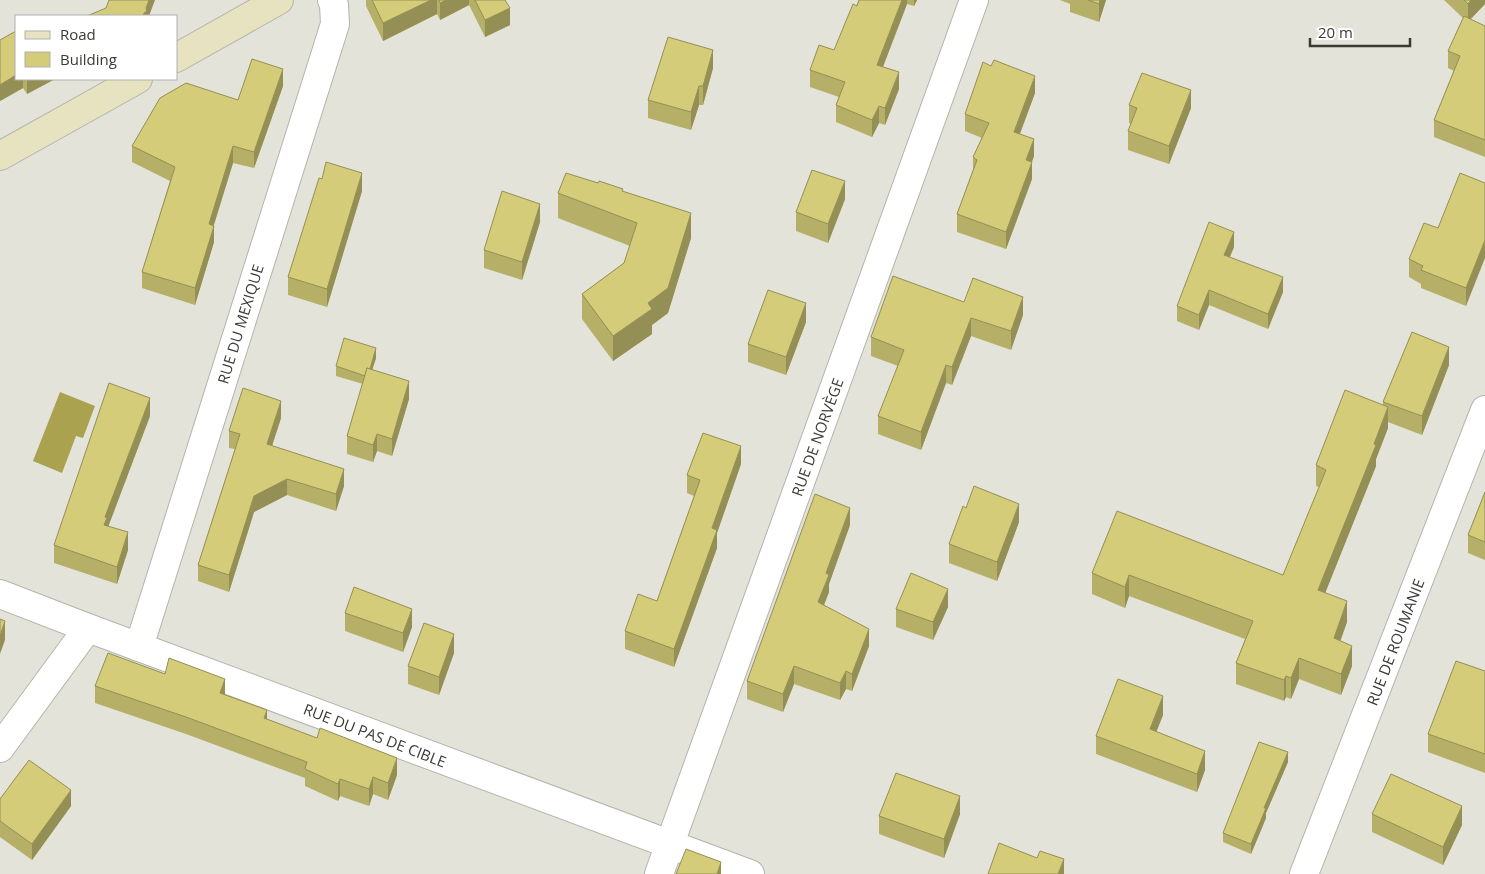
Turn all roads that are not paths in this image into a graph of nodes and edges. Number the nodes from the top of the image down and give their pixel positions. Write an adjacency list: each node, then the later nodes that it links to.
1 (279, 0): 4 (main road)
2 (332, 0): 10 (street, RUE DU MEXIQUE)
3 (974, 0): 12 (street, RUE DE NORVÈGE)
4 (178, 57)
5 (136, 80): 6 (main road)
6 (0, 156)
7 (1485, 410): 15 (street, RUE DE ROUMANIE)
8 (0, 594): 9 (street, RUE DU PAS DE CIBLE)
9 (88, 628): 10 (street, RUE DU PAS DE CIBLE); 11 (street)
10 (139, 647): 12 (street, RUE DU PAS DE CIBLE)
11 (0, 748)
12 (670, 844): 13 (street, RUE DE NORVÈGE); 14 (street, RUE DU PAS DE CIBLE)
13 (659, 874)
14 (750, 874)
15 (1304, 874)

